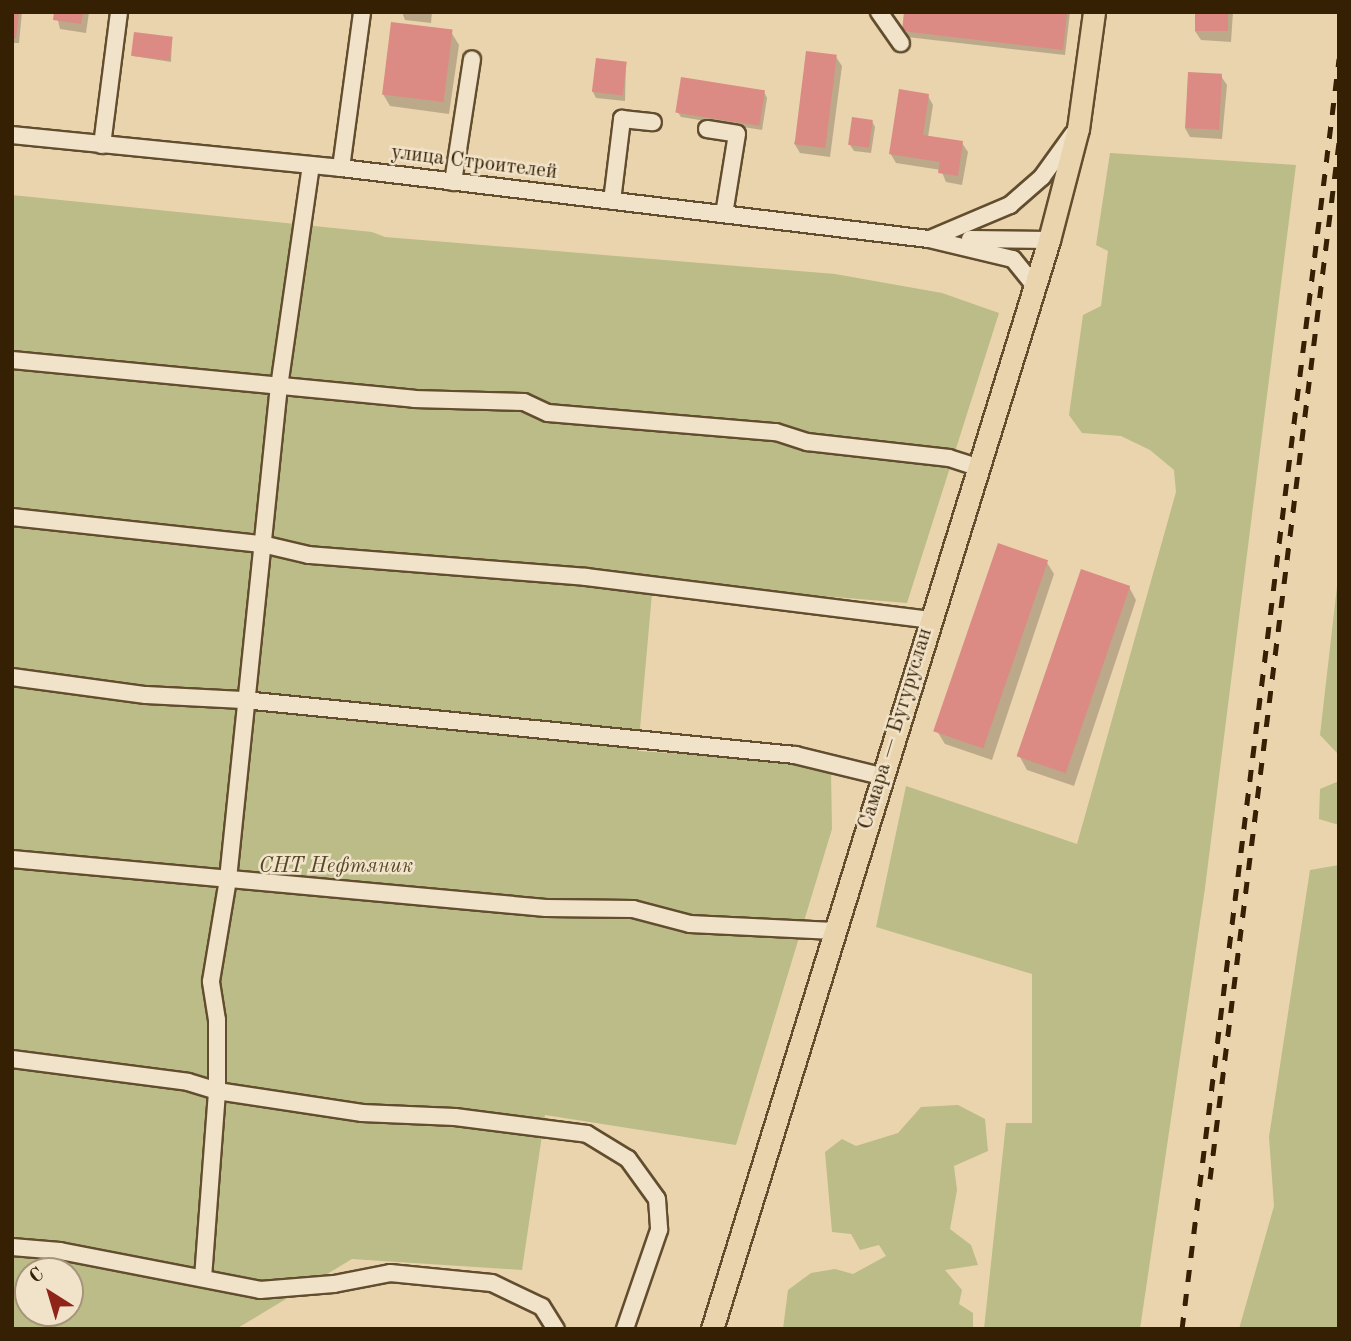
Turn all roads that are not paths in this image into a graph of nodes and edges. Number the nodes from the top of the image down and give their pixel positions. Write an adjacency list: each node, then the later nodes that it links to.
1 (119, 12): 11 (street)
2 (362, 12): 13 (street)
3 (879, 12): 5 (street)
4 (1094, 12): 9 (main road, Самара — Бугуруслан)
5 (901, 43)
6 (472, 59): 14 (street)
7 (653, 122): 15 (street)
8 (707, 129): 16 (street)
9 (1078, 129): 17 (street); 18 (main road, Самара — Бугуруслан)
10 (12, 135): 11 (street, улица Строителей)
11 (102, 145): 12 (street, улица Строителей)
12 (311, 165): 13 (street, улица Строителей); 21 (street)
13 (341, 168): 14 (street, улица Строителей)
14 (453, 181): 15 (street, улица Строителей)
15 (612, 201): 16 (street, улица Строителей)
16 (724, 214): 17 (street, улица Строителей)
17 (929, 239): 18 (street); 19 (street)
18 (1049, 240): 19 (main road, Самара — Бугуруслан)
19 (1035, 286): 22 (main road, Самара — Бугуруслан)
20 (12, 360): 21 (street)
21 (279, 387): 22 (street); 24 (street)
22 (977, 467): 25 (main road, Самара — Бугуруслан)
23 (12, 517): 24 (street)
24 (262, 544): 25 (street); 27 (street)
25 (930, 620): 28 (main road, Самара — Бугуруслан)
26 (12, 677): 27 (street)
27 (243, 700): 28 (street); 30 (street)
28 (881, 776): 31 (main road, Самара — Бугуруслан)
29 (12, 859): 30 (street)
30 (228, 879): 31 (street); 33 (street)
31 (834, 931): 38 (main road, Самара — Бугуруслан)
32 (12, 1059): 33 (street)
33 (217, 1091): 35 (street); 37 (street)
34 (12, 1247): 35 (street)
35 (203, 1278): 36 (street)
36 (556, 1329)
37 (625, 1329)
38 (712, 1329)

